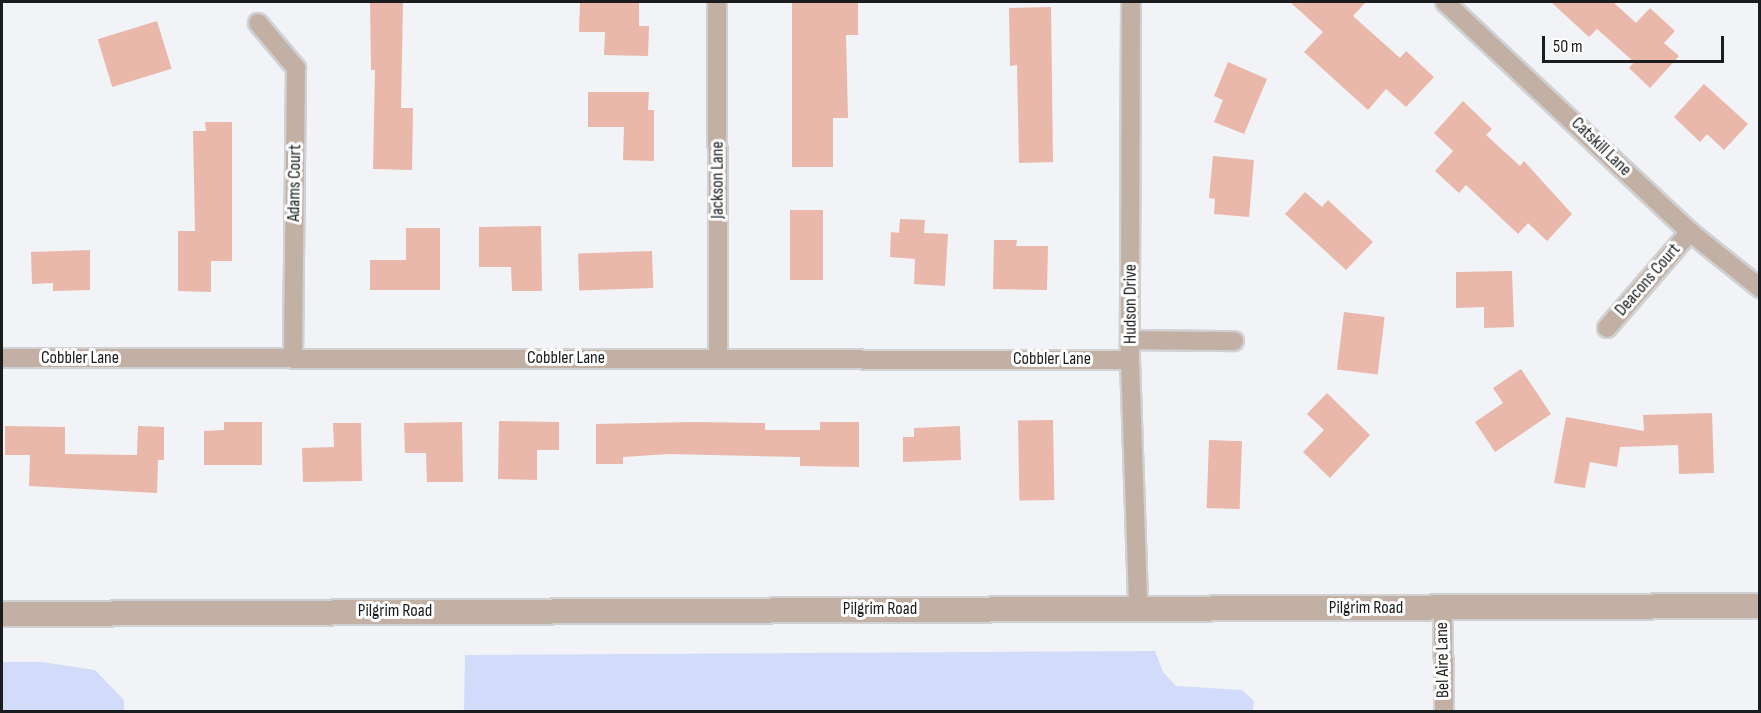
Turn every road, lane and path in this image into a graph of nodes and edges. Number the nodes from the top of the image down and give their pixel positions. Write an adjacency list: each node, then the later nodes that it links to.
1 (717, 2): 12 (street, Jackson Lane)
2 (1131, 2): 8 (street, Hudson Drive)
3 (1445, 2): 5 (street, Catskill Lane)
4 (258, 23): 11 (street, Adams Court)
5 (1690, 232): 6 (street, Catskill Lane); 7 (street, Deacons Court)
6 (1760, 288)
7 (1606, 328)
8 (1131, 339): 9 (street); 13 (street, Hudson Drive)
9 (1234, 341)
10 (2, 358): 11 (street, Cobbler Lane)
11 (293, 358): 12 (street, Cobbler Lane)
12 (718, 358): 13 (street, Cobbler Lane)
13 (1130, 360): 15 (street, Hudson Drive)
14 (1760, 606): 16 (street, Pilgrim Road)
15 (1138, 607): 16 (street, Pilgrim Road); 17 (street, Pilgrim Road)
16 (1443, 608): 18 (street, Bel Aire Lane)
17 (2, 614)
18 (1444, 711)

